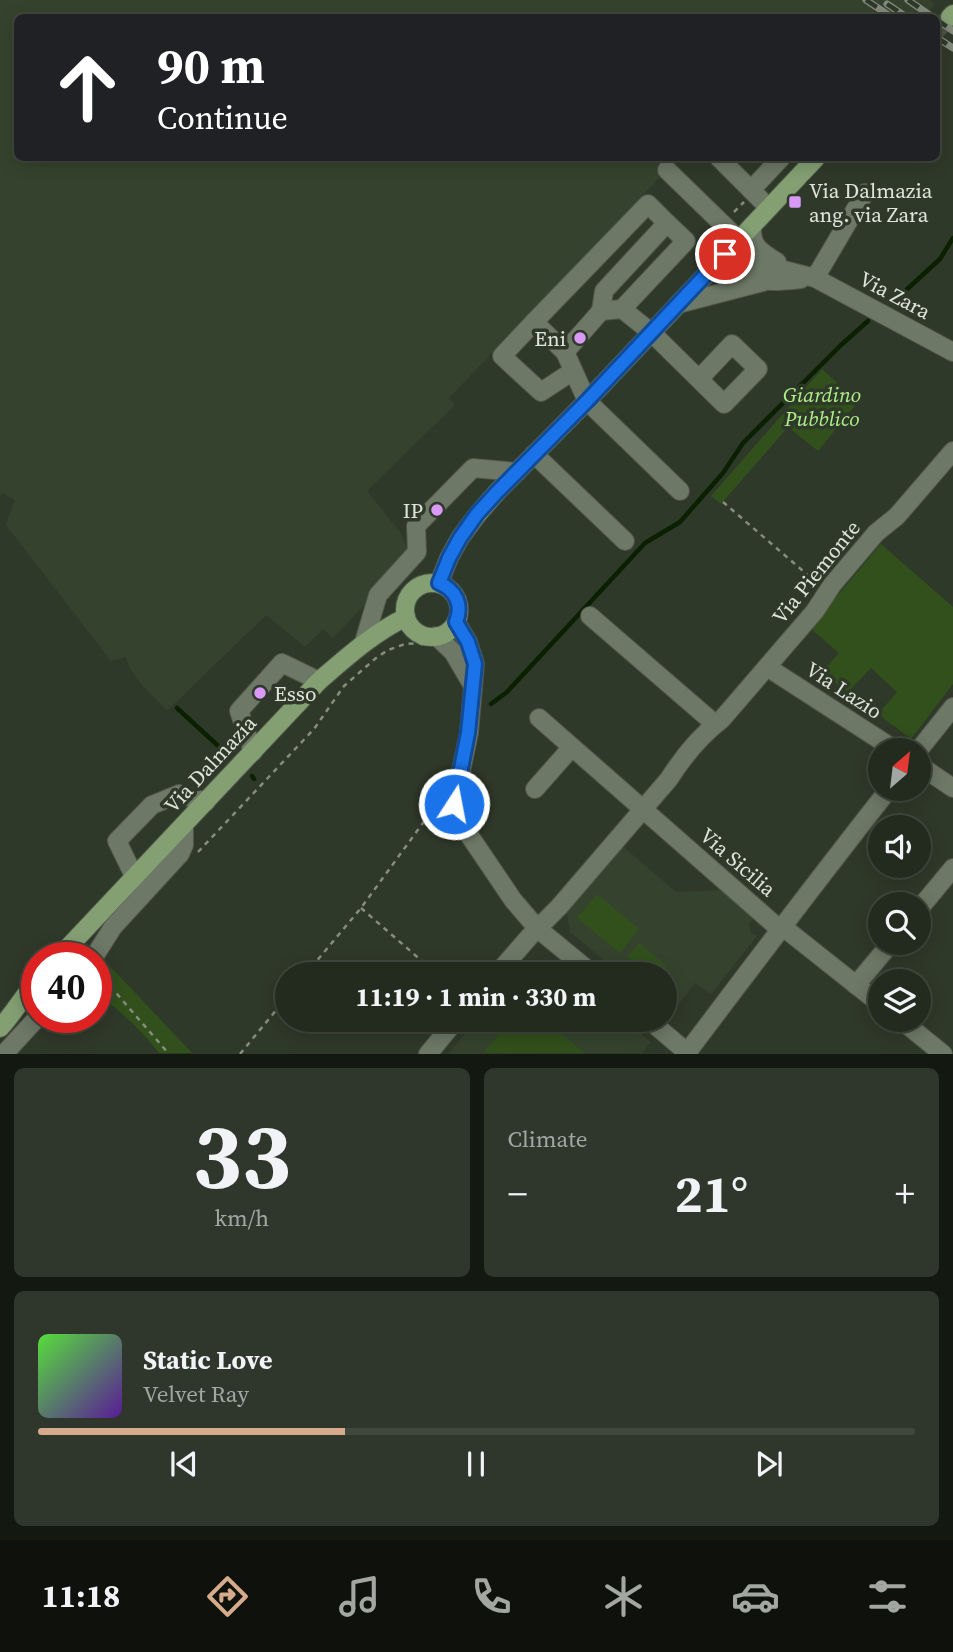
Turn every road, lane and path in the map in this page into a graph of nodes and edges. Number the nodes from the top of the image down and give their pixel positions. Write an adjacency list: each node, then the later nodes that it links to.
1 (722, 161): 5 (street)
2 (778, 161): 5 (street)
3 (813, 161): 7 (main road)
4 (667, 170): 9 (street)
5 (752, 191): 7 (street); 9 (path)
6 (865, 193): 14 (street)
7 (769, 208): 10 (main road)
8 (667, 223): 17 (street); 18 (street); 19 (street)
9 (723, 224): 11 (street)
10 (752, 226): 11 (main road); 13 (street, Via Zara)
11 (739, 240): 12 (main road)
12 (723, 257): 13 (street, Via Zara); 15 (street); 16 (main road)
13 (792, 271): 14 (street, Via Zara)
14 (815, 278): 15 (street); 22 (street, Via Zara)
15 (766, 281): 16 (street)
16 (678, 304): 20 (main road)
17 (622, 309): 18 (street); 20 (street)
18 (601, 312): 21 (street)
19 (534, 322): 21 (street); 23 (street)
20 (652, 332): 24 (street); 25 (main road)
21 (565, 352): 23 (street)
22 (953, 352)
23 (573, 371): 25 (street)
24 (699, 379)
25 (587, 401): 27 (main road); 29 (street)
26 (953, 451): 33 (street, Via Piemonte)
27 (534, 454): 28 (main road); 31 (street)
28 (517, 472): 32 (main road); 38 (street)
29 (680, 491)
30 (723, 502): 33 (path)
31 (625, 541)
32 (439, 583): 35 (main road); 36 (main road)
33 (828, 592): 39 (street, Via Piemonte)
34 (590, 616): 44 (street)
35 (406, 617): 37 (main road); 38 (main road, Via Dalmazia)
36 (456, 622): 37 (main road); 41 (street)
37 (431, 641): 41 (street); 57 (path)
38 (364, 642): 40 (main road, Via Dalmazia)
39 (767, 667): 44 (street, Via Piemonte); 45 (street, Via Lazio)
40 (319, 681): 48 (main road, Via Dalmazia); 48 (street)
41 (473, 686): 62 (street)
42 (953, 707): 46 (street)
43 (539, 718): 47 (street, Via Sicilia)
44 (715, 724): 55 (street, Via Piemonte)
45 (877, 738)
46 (928, 738)
47 (572, 747): 51 (street); 55 (street, Via Sicilia)
48 (253, 752): 52 (main road, Via Dalmazia)
49 (931, 773): 50 (street)
50 (953, 788)
51 (536, 789)
52 (206, 802): 56 (main road, Via Dalmazia); 59 (street)
53 (878, 802): 63 (street)
54 (436, 810): 61 (path)
55 (643, 810): 62 (street, Via Piemonte); 63 (street, Via Sicilia)
56 (184, 825): 59 (main road, Via Dalmazia); 65 (street)
57 (194, 857)
58 (953, 867): 60 (street)
59 (135, 878): 64 (main road, Via Dalmazia)
60 (931, 894)
61 (360, 908): 67 (path); 68 (path)
62 (537, 928): 69 (street, Via Piemonte); 70 (street)
63 (782, 928): 71 (street, Via Sicilia); 83 (street)
64 (74, 942)
65 (106, 942)
66 (881, 955): 71 (street)
67 (316, 962)
68 (423, 962)
69 (507, 962)
70 (578, 962)
71 (856, 985): 73 (street, Via Sicilia)
72 (112, 989): 85 (path)
73 (868, 994)
74 (21, 997): 76 (main road)
75 (21, 1000): 78 (main road)
76 (0, 1010)
77 (275, 1012): 86 (path)
78 (0, 1028)
79 (446, 1032): 87 (street)
80 (663, 1032): 83 (street)
81 (916, 1032): 88 (street)
82 (23, 1033): 84 (street)
83 (688, 1053)
84 (4, 1054)
85 (169, 1054)
86 (240, 1054)
87 (428, 1054)
88 (943, 1054)

